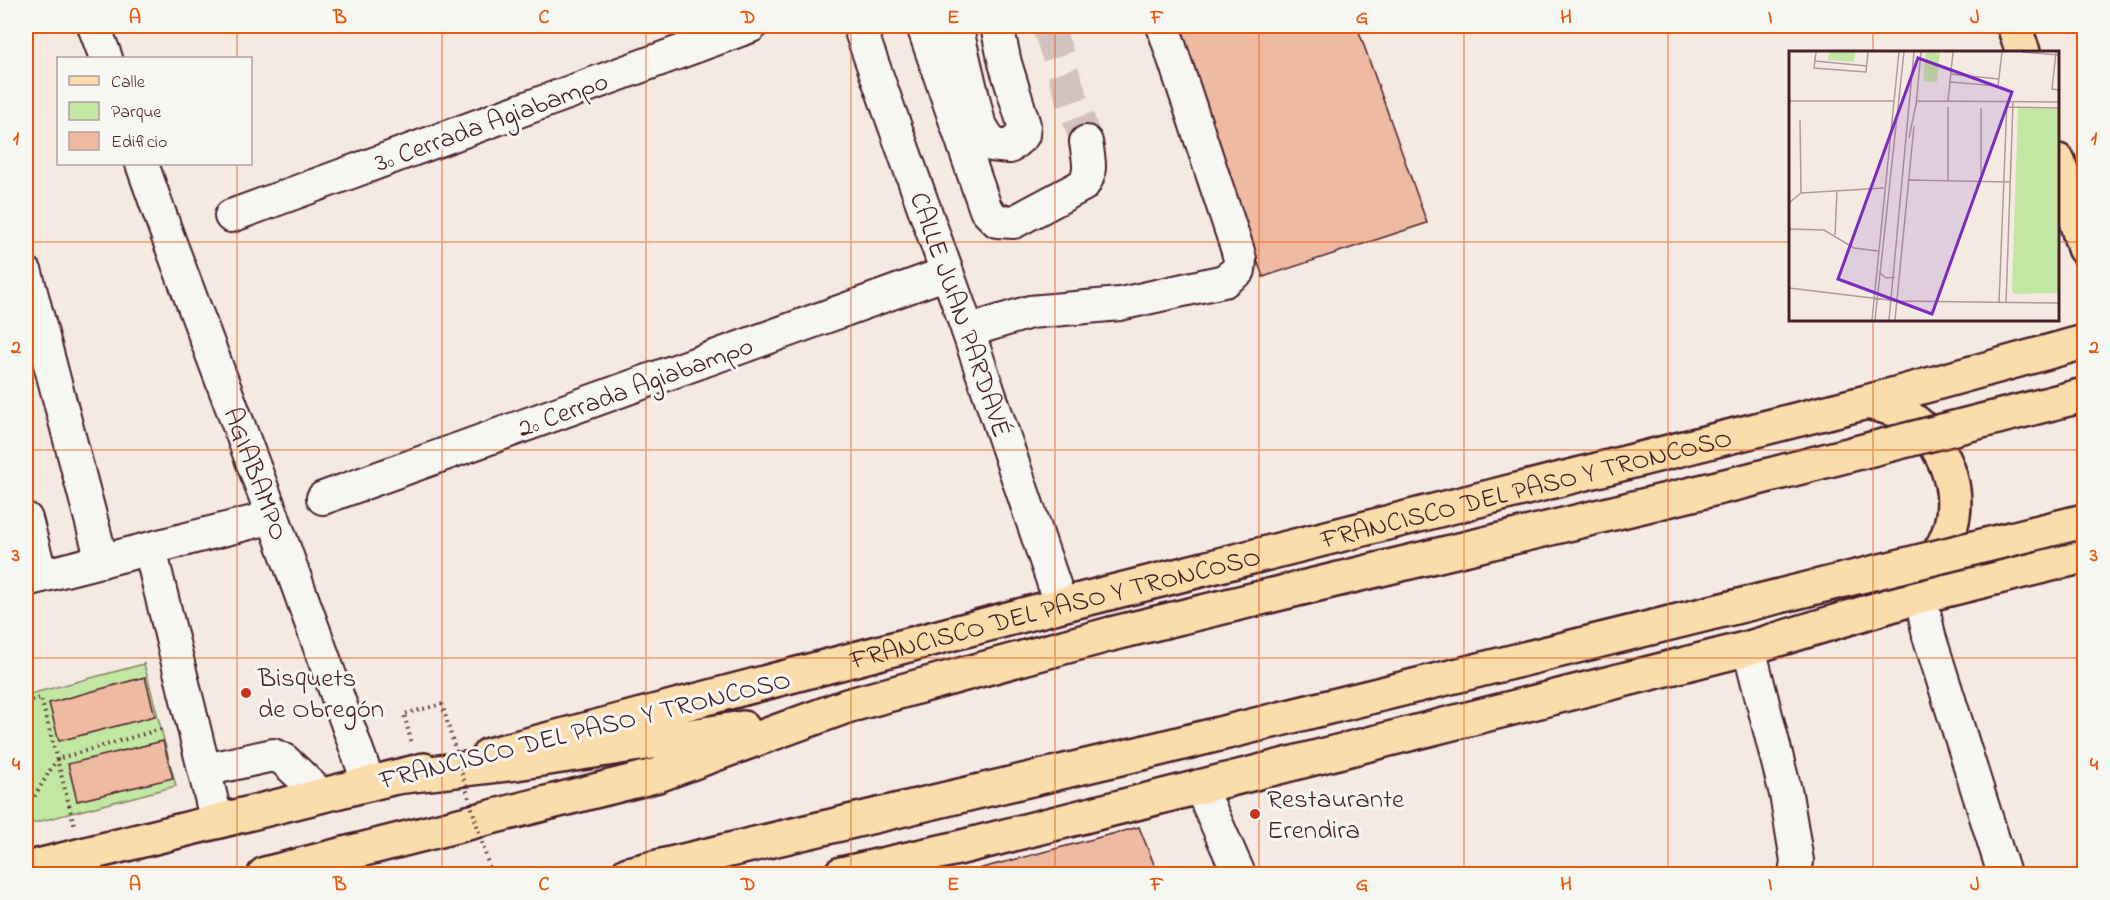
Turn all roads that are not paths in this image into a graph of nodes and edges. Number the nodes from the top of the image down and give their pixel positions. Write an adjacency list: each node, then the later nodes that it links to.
1 (94, 26): 10 (street)
2 (751, 26): 14 (street, 3º Cerrada Agiabampo)
3 (859, 26): 17 (street, CALLE JUAN PARDAVÉ)
4 (923, 26): 11 (street)
5 (956, 26): 6 (street)
6 (997, 26)
7 (1163, 26): 18 (street)
8 (2014, 26): 9 (main road)
9 (2023, 51)
10 (106, 57)
11 (1086, 142)
12 (2059, 164): 15 (main road)
13 (142, 165): 24 (street, AGIABAMPO)
14 (231, 216)
15 (2085, 248)
16 (26, 273): 20 (street)
17 (947, 273): 18 (street, CALLE JUAN PARDAVÉ); 23 (street, 2º Cerrada Agiabampo)
18 (968, 331): 32 (street, CALLE JUAN PARDAVÉ)
19 (2085, 342): 22 (main road, FRANCISCO DEL PASO Y TRONCOSO)
20 (36, 355): 29 (street)
21 (2085, 395): 34 (main road, FRANCISCO DEL PASO Y TRONCOSO, bridge)
22 (1867, 402): 31 (main road); 32 (main road, FRANCISCO DEL PASO Y TRONCOSO)
23 (323, 498)
24 (273, 517): 27 (street); 36 (street, AGIABAMPO)
25 (26, 519): 30 (street)
26 (2085, 521): 42 (main road, bridge)
27 (150, 549): 29 (street); 35 (street)
28 (2085, 556): 31 (main road)
29 (102, 561): 30 (street)
30 (33, 578)
31 (1921, 596): 33 (main road); 46 (street)
32 (1061, 605): 36 (main road, FRANCISCO DEL PASO Y TRONCOSO)
33 (1749, 648): 37 (main road); 45 (street)
34 (847, 706): 36 (main road); 41 (main road, FRANCISCO DEL PASO Y TRONCOSO)
35 (205, 770): 38 (street); 39 (street)
36 (383, 780): 38 (main road, FRANCISCO DEL PASO Y TRONCOSO)
37 (1200, 786): 43 (main road); 44 (street)
38 (321, 795): 39 (main road, FRANCISCO DEL PASO Y TRONCOSO)
39 (217, 822): 40 (main road, FRANCISCO DEL PASO Y TRONCOSO)
40 (26, 869)
41 (265, 874)
42 (628, 874)
43 (841, 874)
44 (1239, 874)
45 (1795, 874)
46 (2004, 874)

